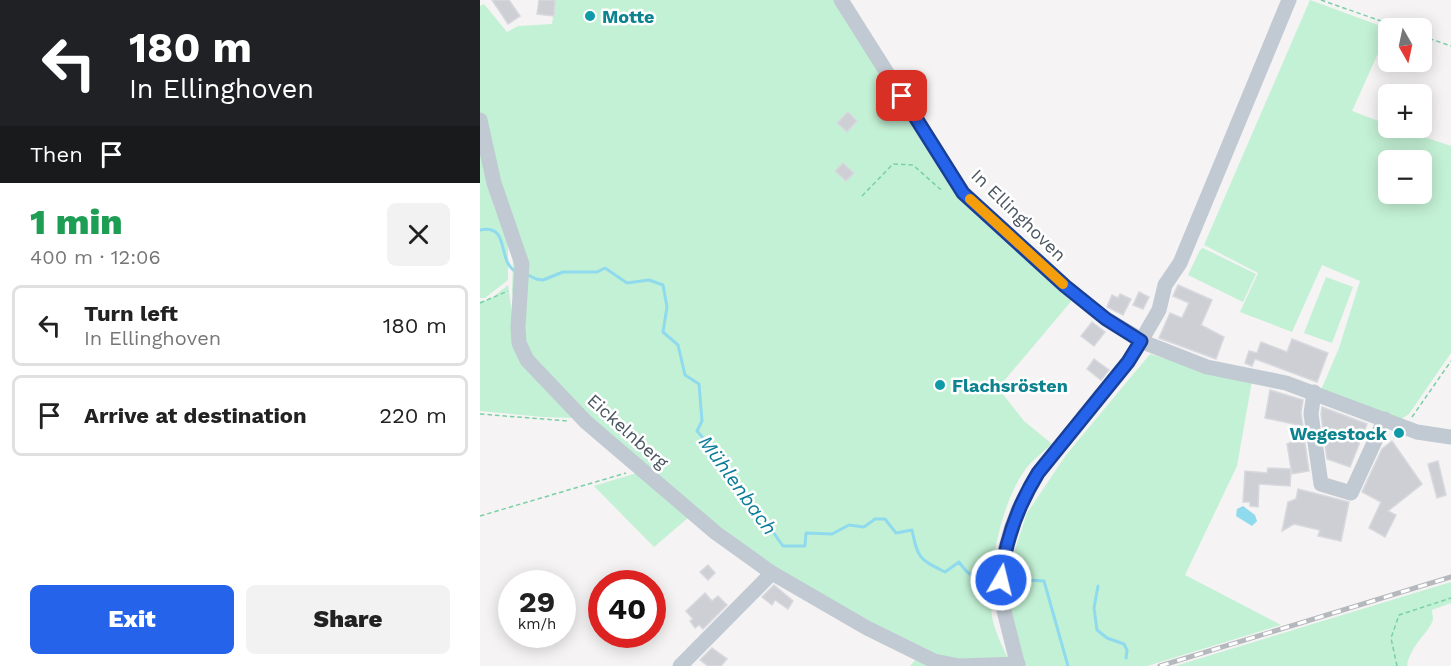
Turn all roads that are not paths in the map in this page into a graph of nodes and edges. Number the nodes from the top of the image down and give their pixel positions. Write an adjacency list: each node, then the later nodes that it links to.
1 (841, 0): 4 (street, In Ellinghoven)
2 (1288, 0): 4 (street)
3 (480, 120): 8 (street, Eickelnberg)
4 (1141, 341): 5 (street, In Ellinghoven); 9 (street, Eickelnberg)
5 (1314, 392): 6 (street, In Ellinghoven); 6 (street)
6 (1385, 419): 7 (street, In Ellinghoven)
7 (1451, 437)
8 (772, 573): 9 (street, Eickelnberg); 10 (street)
9 (1018, 665)
10 (680, 666)

